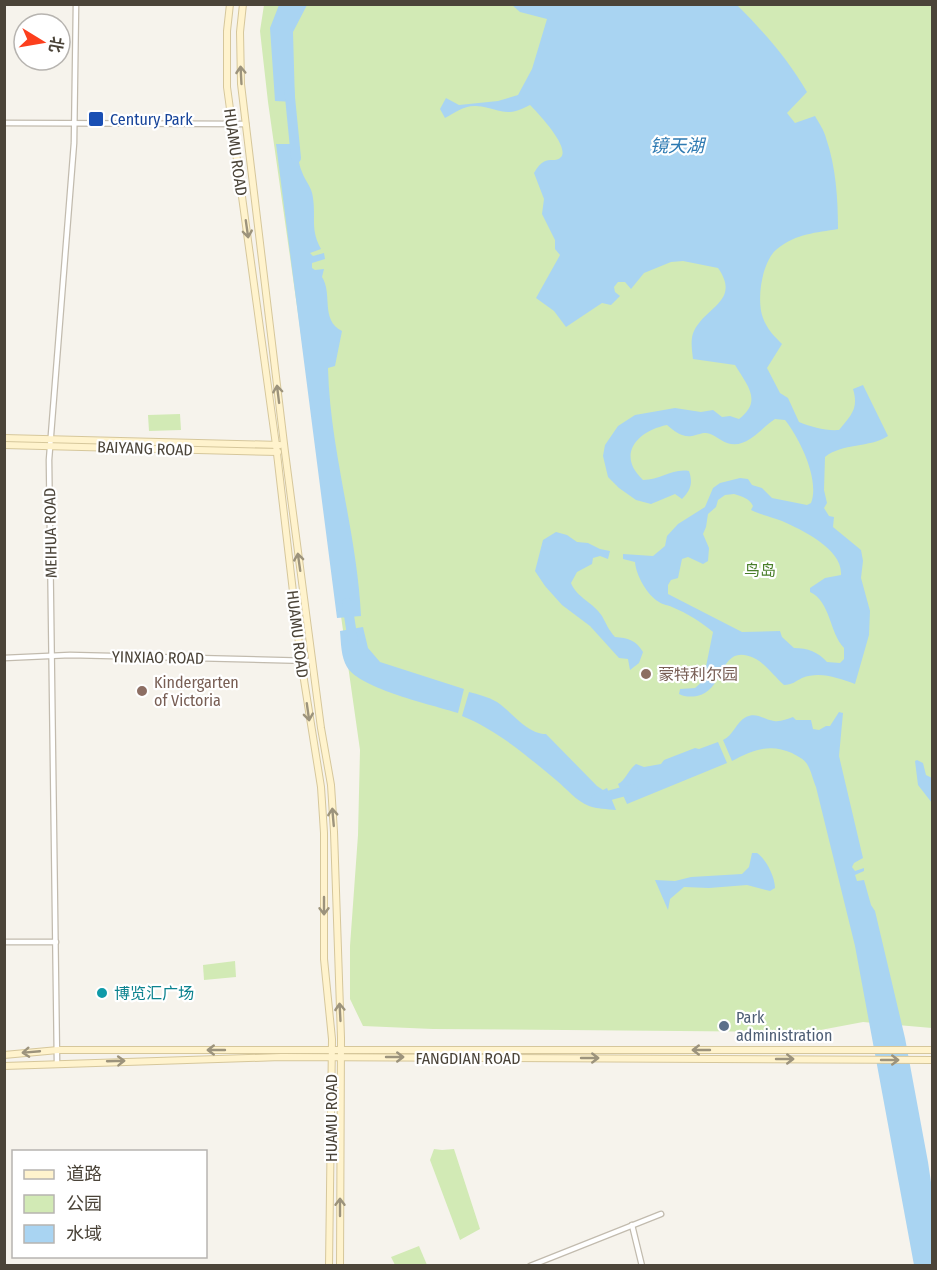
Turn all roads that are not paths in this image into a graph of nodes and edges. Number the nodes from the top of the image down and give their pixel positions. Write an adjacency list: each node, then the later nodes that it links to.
1 (76, 4): 5 (street, MEIHUA ROAD)
2 (230, 4): 6 (main road, HUAMU ROAD)
3 (243, 4): 7 (main road, HUAMU ROAD, one-way to 3)
4 (4, 123): 5 (street)
5 (75, 123): 6 (street); 9 (street, MEIHUA ROAD)
6 (232, 123): 7 (street); 11 (main road, HUAMU ROAD, one-way to 11)
7 (246, 124): 12 (main road, HUAMU ROAD, one-way to 7)
8 (4, 438): 9 (main road, BAIYANG ROAD)
9 (49, 442): 10 (main road, BAIYANG ROAD); 11 (main road, BAIYANG ROAD); 13 (street, MEIHUA ROAD)
10 (4, 445)
11 (276, 449): 12 (main road, BAIYANG ROAD); 15 (main road, HUAMU ROAD)
12 (284, 449): 16 (main road, HUAMU ROAD, one-way to 12)
13 (52, 655): 14 (street, YINXIAO ROAD); 15 (street, YINXIAO ROAD); 18 (street, MEIHUA ROAD)
14 (4, 658)
15 (301, 661): 16 (street, YINXIAO ROAD); 19 (main road, HUAMU ROAD, one-way to 19)
16 (312, 661): 20 (main road, HUAMU ROAD, one-way to 16)
17 (4, 942): 18 (street)
18 (56, 942): 21 (street, MEIHUA ROAD)
19 (331, 1049): 20 (main road, FANGDIAN ROAD); 21 (main road, FANGDIAN ROAD, one-way to 21); 24 (main road, HUAMU ROAD)
20 (341, 1049): 22 (main road, FANGDIAN ROAD, one-way to 20); 25 (main road, HUAMU ROAD)
21 (58, 1050): 23 (main road, FANGDIAN ROAD, one-way to 23); 27 (street, MEIHUA ROAD)
22 (933, 1050)
23 (4, 1054)
24 (331, 1057): 25 (main road, FANGDIAN ROAD); 27 (main road, FANGDIAN ROAD, one-way to 24); 31 (main road, HUAMU ROAD)
25 (341, 1057): 26 (main road, FANGDIAN ROAD, one-way to 26); 32 (main road, HUAMU ROAD, one-way to 25)
26 (933, 1060)
27 (57, 1063): 28 (main road, FANGDIAN ROAD)
28 (4, 1066)
29 (661, 1214): 30 (street)
30 (632, 1225): 33 (street); 34 (street)
31 (329, 1266)
32 (340, 1266)
33 (530, 1266)
34 (642, 1266)

